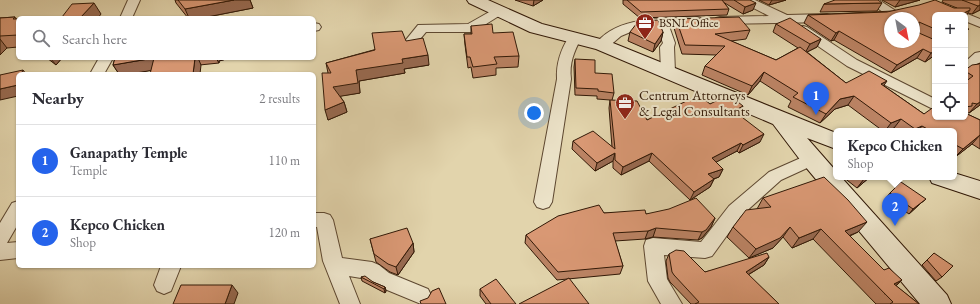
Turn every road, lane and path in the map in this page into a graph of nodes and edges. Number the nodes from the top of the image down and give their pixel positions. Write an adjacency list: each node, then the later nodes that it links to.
1 (134, 0): 8 (street)
2 (475, 0): 6 (street)
3 (746, 0): 12 (street)
4 (871, 0): 9 (street)
5 (908, 10): 7 (street)
6 (498, 11): 15 (street); 16 (street)
7 (901, 12)
8 (127, 16)
9 (884, 17)
10 (842, 18): 12 (street)
11 (968, 18): 14 (street)
12 (787, 20): 13 (street); 21 (street)
13 (661, 22): 17 (street); 20 (street)
14 (980, 23)
15 (575, 38): 17 (street); 27 (street)
16 (411, 41)
17 (602, 45): 20 (street)
18 (105, 60): 19 (street)
19 (98, 72)
20 (668, 72): 22 (street)
21 (932, 102)
22 (780, 118): 23 (street); 24 (street)
23 (833, 140)
24 (812, 159): 38 (street); 39 (street)
25 (949, 180): 26 (street)
26 (980, 190)
27 (543, 202)
28 (16, 211): 30 (street)
29 (316, 220): 33 (street)
30 (0, 239)
31 (16, 250): 32 (street)
32 (0, 252)
33 (336, 266): 36 (street); 37 (street)
34 (170, 268): 35 (street)
35 (164, 285)
36 (421, 295)
37 (350, 304)
38 (672, 304)
39 (937, 304)

